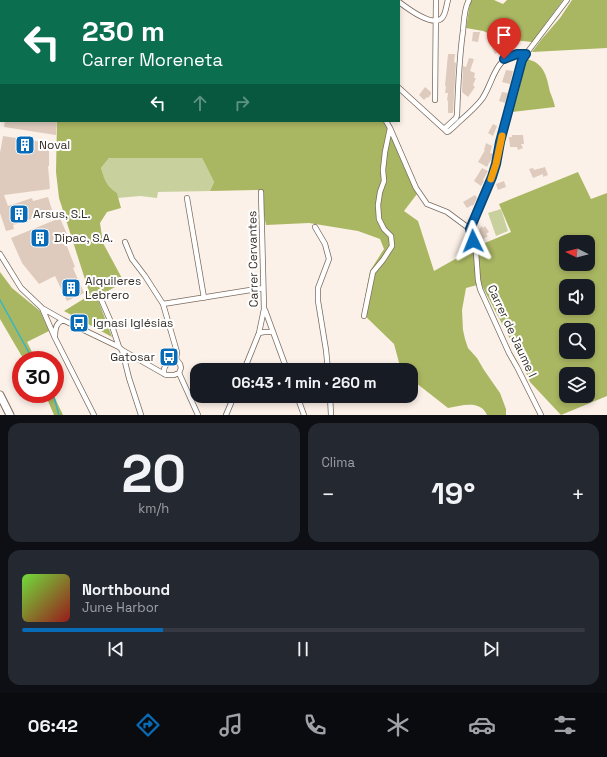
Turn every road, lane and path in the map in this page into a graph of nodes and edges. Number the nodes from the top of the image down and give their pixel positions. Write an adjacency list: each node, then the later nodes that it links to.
1 (436, 0): 6 (street)
2 (448, 0): 6 (street)
3 (469, 0): 12 (street)
4 (568, 0): 7 (street)
5 (400, 2): 6 (street)
6 (435, 20): 9 (street)
7 (526, 54): 12 (street); 16 (street)
8 (400, 89): 12 (street)
9 (435, 100)
10 (387, 122): 11 (street)
11 (390, 128): 16 (street); 25 (street)
12 (445, 130)
13 (261, 192): 19 (street, Carrer Cervantes)
14 (187, 198): 21 (street)
15 (315, 227): 34 (street)
16 (470, 229): 42 (street, Carrer de Jaume I)
17 (125, 242): 22 (street)
18 (0, 254): 23 (street)
19 (263, 288): 21 (street); 24 (street, Carrer Cervantes)
20 (100, 297): 30 (street)
21 (204, 298): 22 (street)
22 (163, 304): 31 (street)
23 (42, 308): 26 (street); 29 (street)
24 (264, 309): 27 (street); 28 (street, Carrer Cervantes)
25 (364, 316)
26 (63, 320): 29 (street); 30 (street)
27 (273, 332): 28 (street); 33 (street)
28 (259, 333): 32 (street, Carrer Cervantes)
29 (55, 338): 43 (street)
30 (120, 348): 36 (street); 44 (street)
31 (176, 359): 35 (street); 36 (street)
32 (247, 363)
33 (284, 363)
34 (327, 363)
35 (179, 373): 36 (street); 45 (street)
36 (164, 374)
37 (0, 395): 41 (main road)
38 (231, 403): 46 (street)
39 (300, 403): 47 (street)
40 (330, 403): 48 (street)
41 (9, 414)
42 (541, 414)
43 (94, 415)
44 (141, 415)
45 (198, 415)
46 (226, 415)
47 (304, 415)
48 (331, 415)

